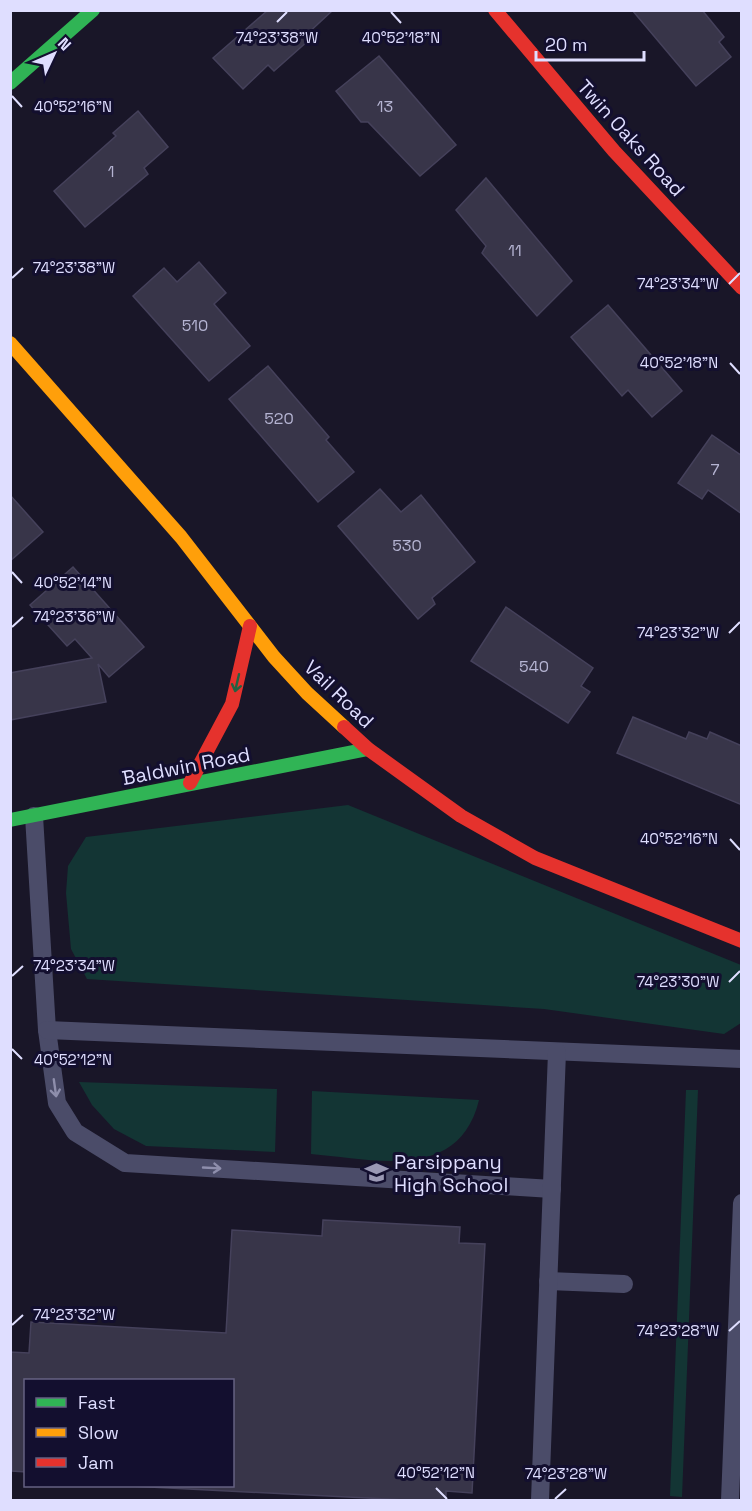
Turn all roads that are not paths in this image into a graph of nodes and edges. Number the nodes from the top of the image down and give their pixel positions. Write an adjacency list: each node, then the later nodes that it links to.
1 (93, 10): 3 (street)
2 (495, 10): 4 (street, Twin Oaks Road)
3 (10, 83)
4 (741, 288)
5 (10, 343): 6 (street, Vail Road)
6 (250, 626): 7 (street, Vail Road); 8 (street, one-way to 8)
7 (368, 749): 8 (street, Baldwin Road); 11 (street, Vail Road)
8 (190, 783): 9 (street, Baldwin Road)
9 (34, 816): 10 (street, Baldwin Road); 12 (lane)
10 (10, 820)
11 (741, 941)
12 (47, 1030): 13 (lane); 15 (lane, one-way to 15)
13 (557, 1052): 14 (lane); 15 (lane)
14 (741, 1059)
15 (552, 1189): 17 (lane)
16 (741, 1203): 20 (lane)
17 (548, 1281): 18 (lane); 19 (lane)
18 (624, 1284)
19 (540, 1500)
20 (730, 1500)

